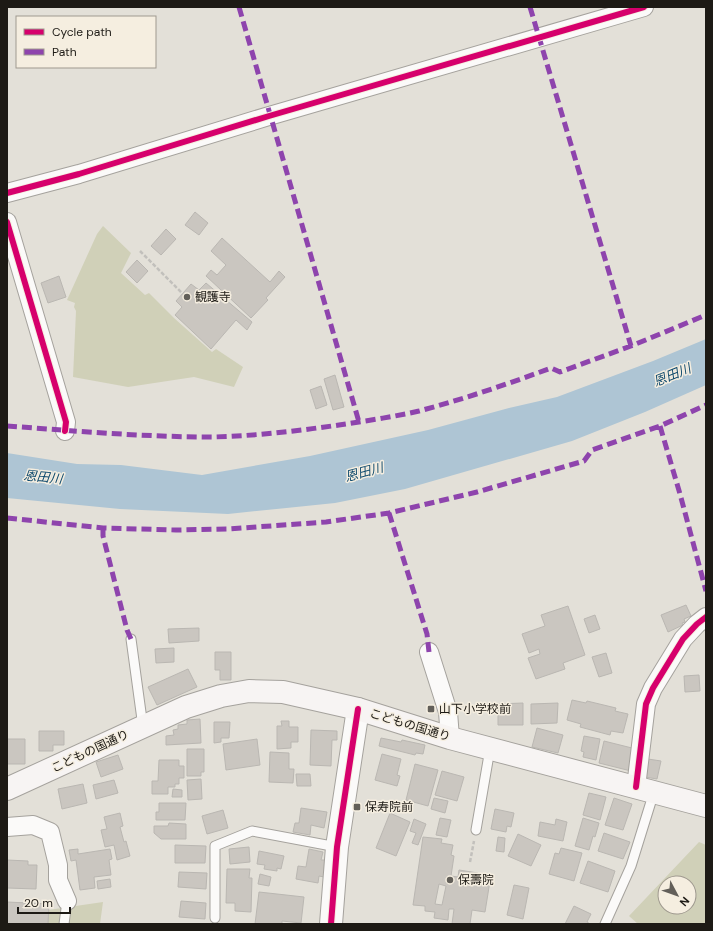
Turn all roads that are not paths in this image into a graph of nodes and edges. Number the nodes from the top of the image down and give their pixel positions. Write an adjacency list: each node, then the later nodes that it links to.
1 (644, 7): 2 (street)
2 (7, 193)
3 (7, 222): 4 (street)
4 (65, 430)
5 (706, 617): 13 (street)
6 (131, 639): 9 (lane)
7 (429, 652): 10 (street)
8 (358, 709): 9 (main road, こどもの国通り); 10 (main road, こどもの国通り); 17 (street)
9 (143, 727): 12 (main road, こどもの国通り)
10 (450, 738): 11 (main road, こどもの国通り)
11 (490, 749): 13 (main road, こどもの国通り); 16 (lane)
12 (7, 789)
13 (645, 789): 14 (main road, こどもの国通り); 22 (lane)
14 (706, 806)
15 (7, 827): 18 (street)
16 (476, 830)
17 (337, 847): 19 (lane); 21 (street)
18 (67, 901): 20 (lane)
19 (215, 918)
20 (64, 924)
21 (331, 924)
22 (605, 924)

